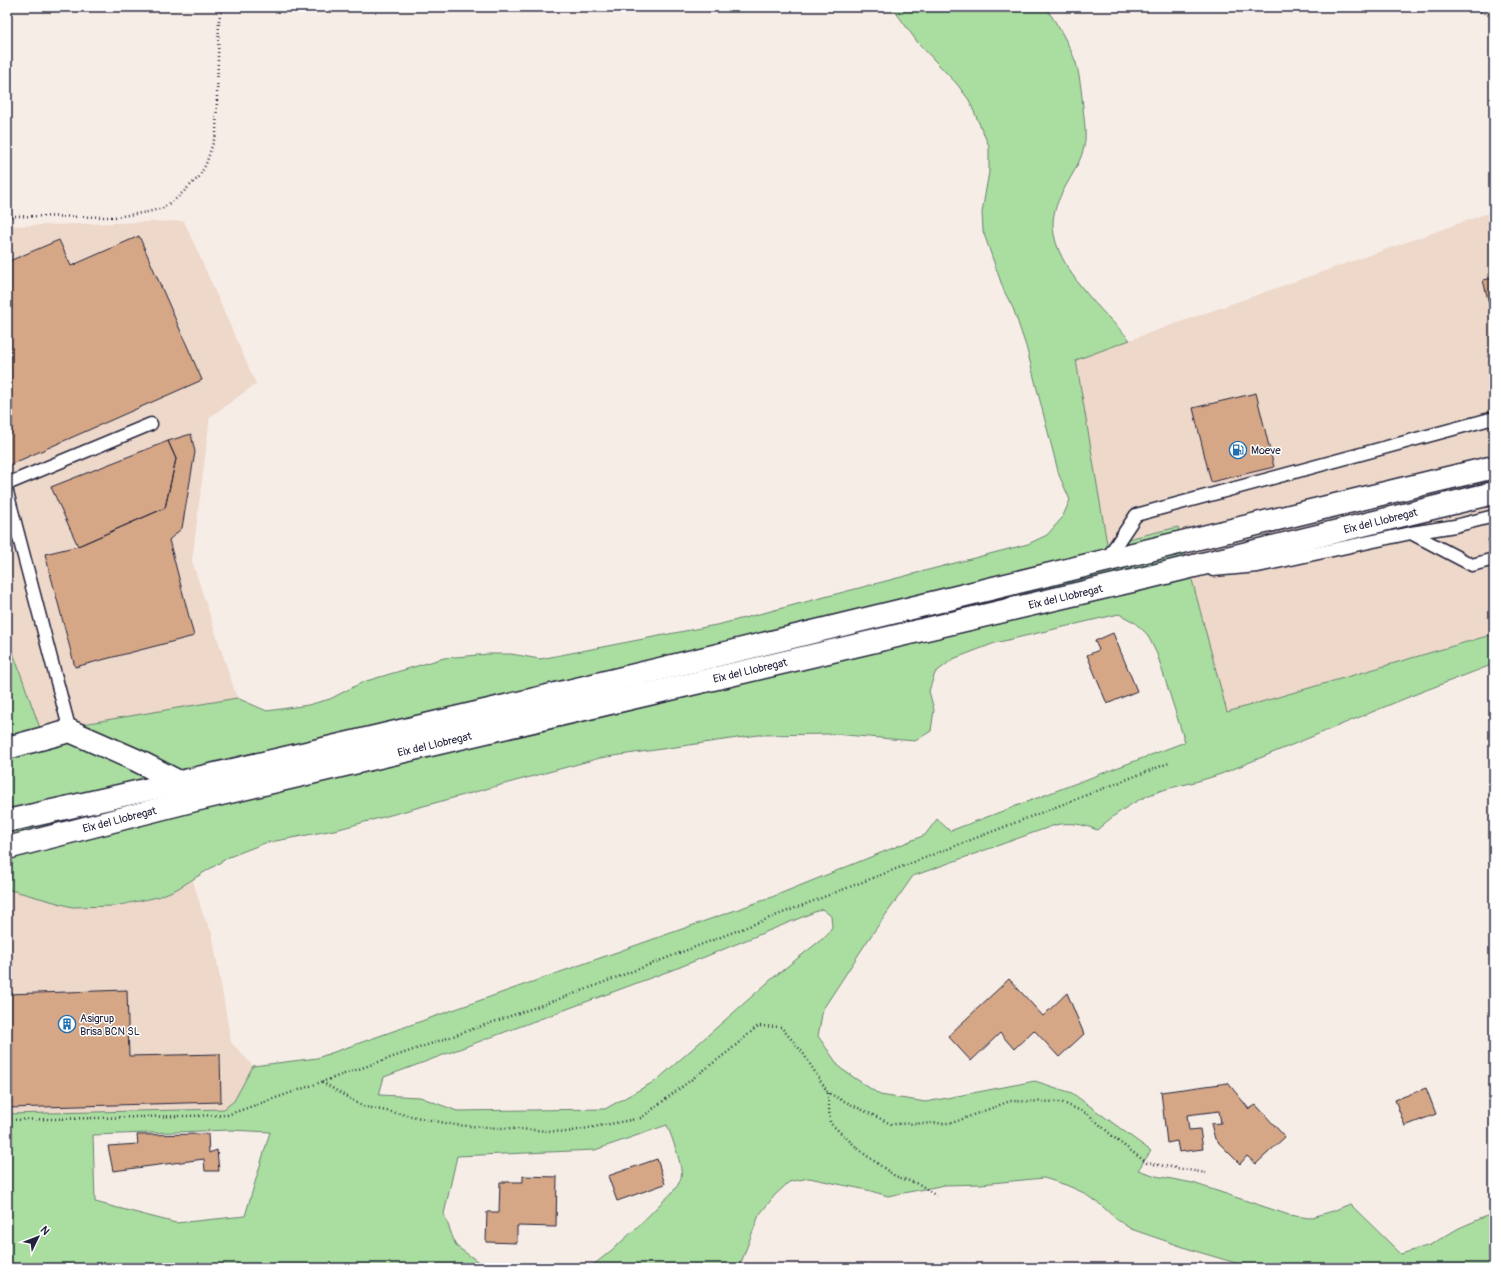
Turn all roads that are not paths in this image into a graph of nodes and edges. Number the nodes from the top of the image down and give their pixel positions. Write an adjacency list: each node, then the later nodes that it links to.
1 (1494, 418): 10 (lane)
2 (150, 424): 4 (lane)
3 (1494, 467): 10 (main road, Eix del Llobregat)
4 (7, 484)
5 (7, 492): 12 (lane)
6 (1494, 493): 11 (main road, Eix del Llobregat)
7 (1494, 516): 8 (lane)
8 (1411, 533): 9 (lane); 11 (lane)
9 (1494, 559)
10 (1106, 560): 14 (main road, Eix del Llobregat)
11 (1149, 578): 16 (main road, Eix del Llobregat)
12 (70, 731): 13 (main road); 14 (main road)
13 (7, 748)
14 (181, 783): 15 (main road, Eix del Llobregat)
15 (7, 821)
16 (7, 848)

